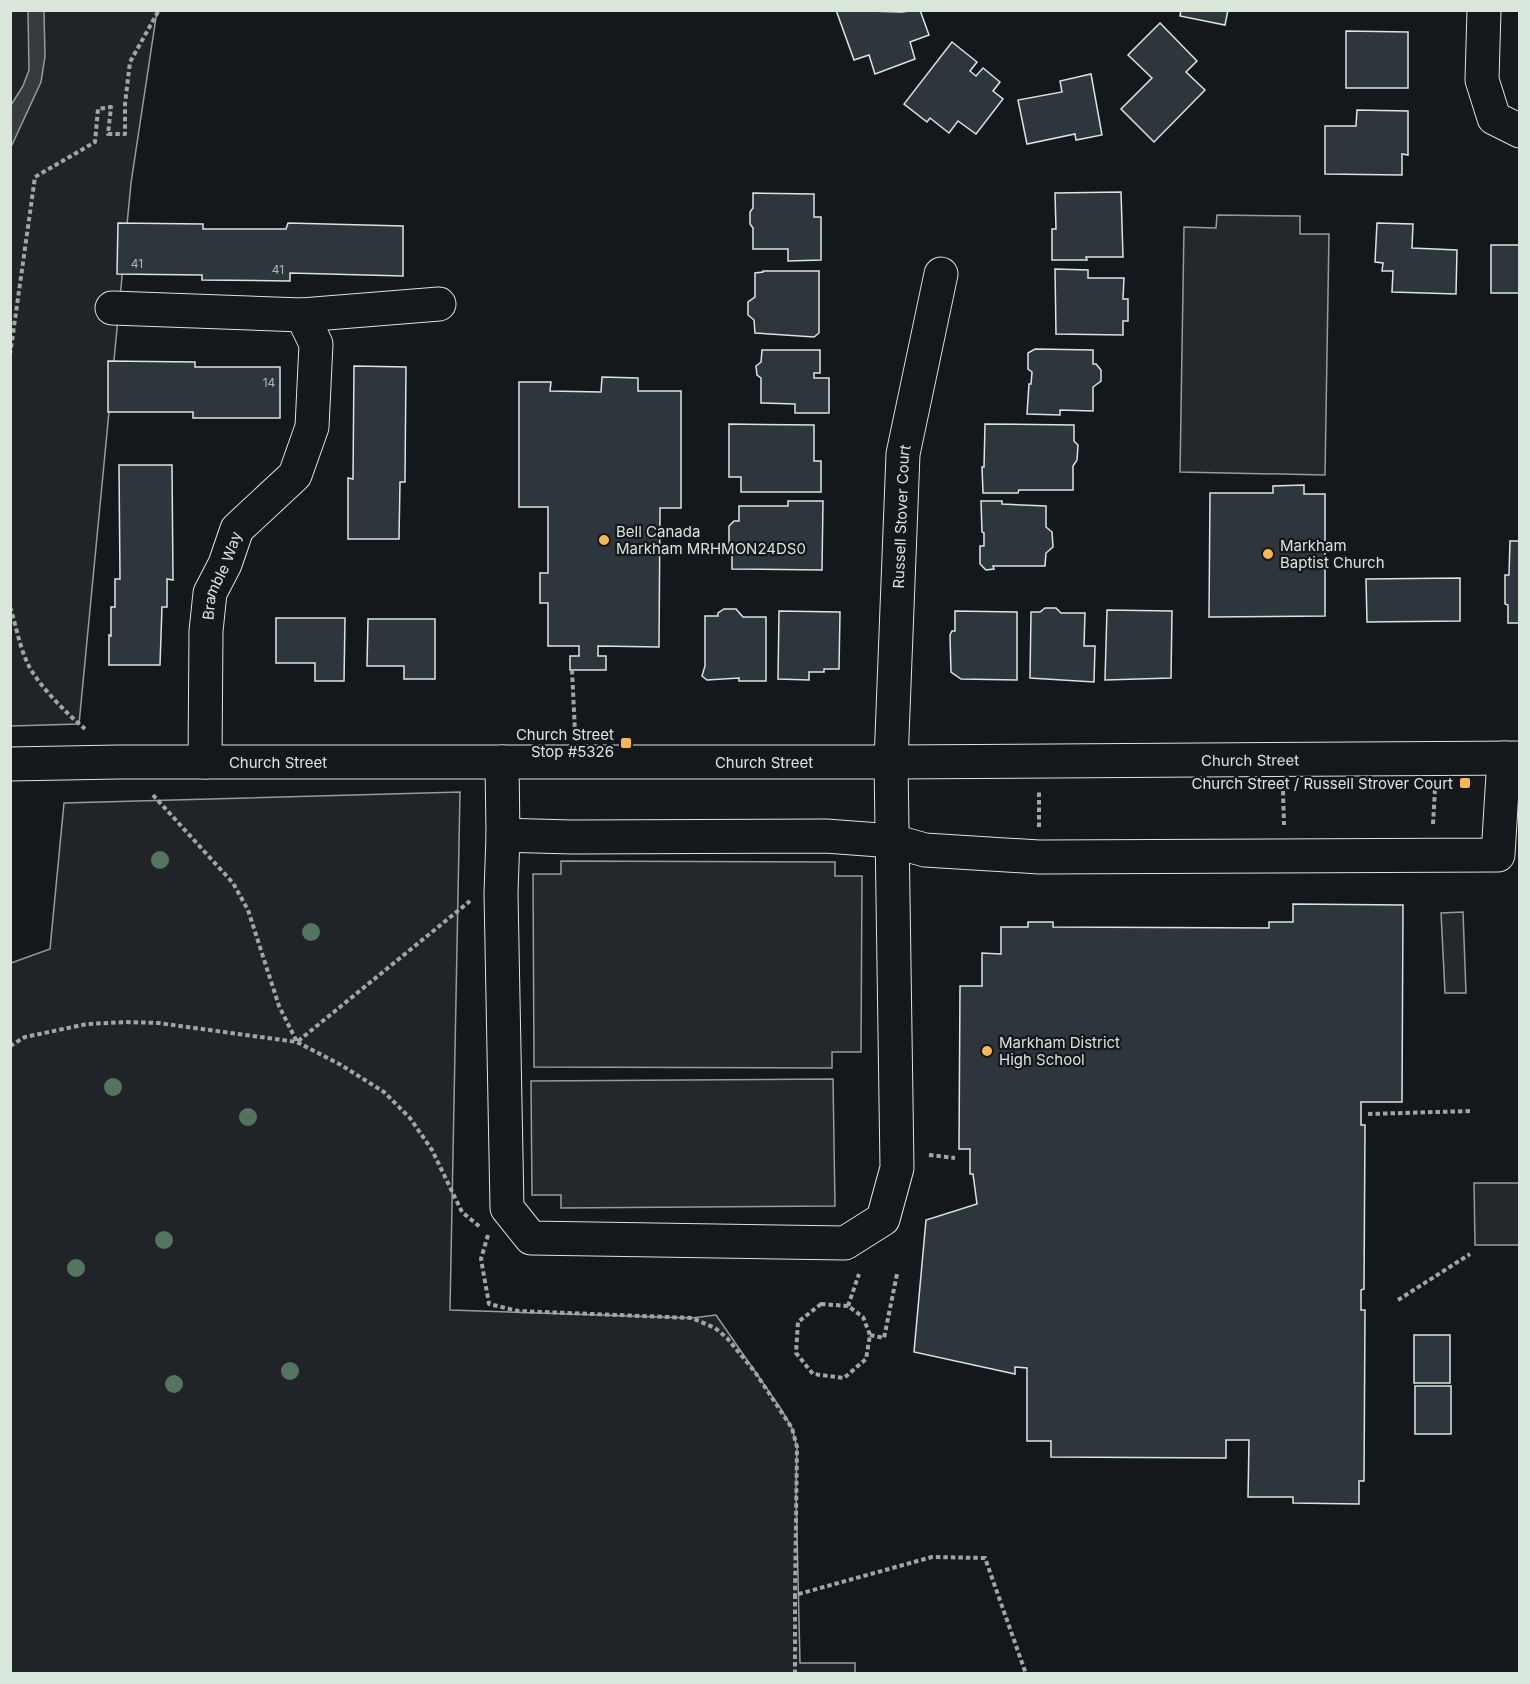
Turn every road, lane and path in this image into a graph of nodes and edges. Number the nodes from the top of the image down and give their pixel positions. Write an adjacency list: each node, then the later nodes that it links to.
1 (159, 10): 8 (path)
2 (1484, 10): 3 (street)
3 (1520, 131)
4 (941, 274): 19 (street, Russell Stover Court)
5 (439, 304): 7 (street)
6 (112, 308): 7 (street)
7 (302, 315): 16 (street, Bramble Way)
8 (10, 355)
9 (10, 607): 15 (path)
10 (572, 670): 18 (path)
11 (1436, 758): 12 (street, Church Street); 13 (street, Church Street); 23 (path)
12 (1512, 758): 23 (street)
13 (1282, 760): 14 (street, Church Street); 24 (path)
14 (1039, 761): 19 (street, Church Street); 25 (path)
15 (118, 762): 16 (street, Church Street); 20 (street, Church Street); 27 (path)
16 (205, 762): 17 (street, Church Street)
17 (502, 762): 18 (street, Church Street); 21 (street)
18 (576, 762): 19 (street, Church Street)
19 (891, 762): 22 (street, Russell Stover Court)
20 (10, 764)
21 (503, 835): 22 (street); 26 (street)
22 (893, 841): 25 (street); 34 (street, Russell Stover Court)
23 (1432, 855): 24 (street)
24 (1284, 856): 25 (street)
25 (1039, 857)
26 (501, 893): 27 (path); 34 (street)
27 (297, 1042): 28 (path); 33 (path)
28 (10, 1046)
29 (1471, 1111): 30 (path)
30 (1368, 1114)
31 (922, 1155): 32 (path)
32 (955, 1158)
33 (488, 1234): 34 (path); 41 (path)
34 (531, 1238)
35 (1470, 1254): 38 (path)
36 (859, 1274): 39 (path)
37 (897, 1274): 40 (path)
38 (1398, 1300)
39 (848, 1306): 40 (path); 40 (path)
40 (870, 1335)
41 (795, 1595): 42 (path); 43 (path)
42 (795, 1674)
43 (1026, 1674)

